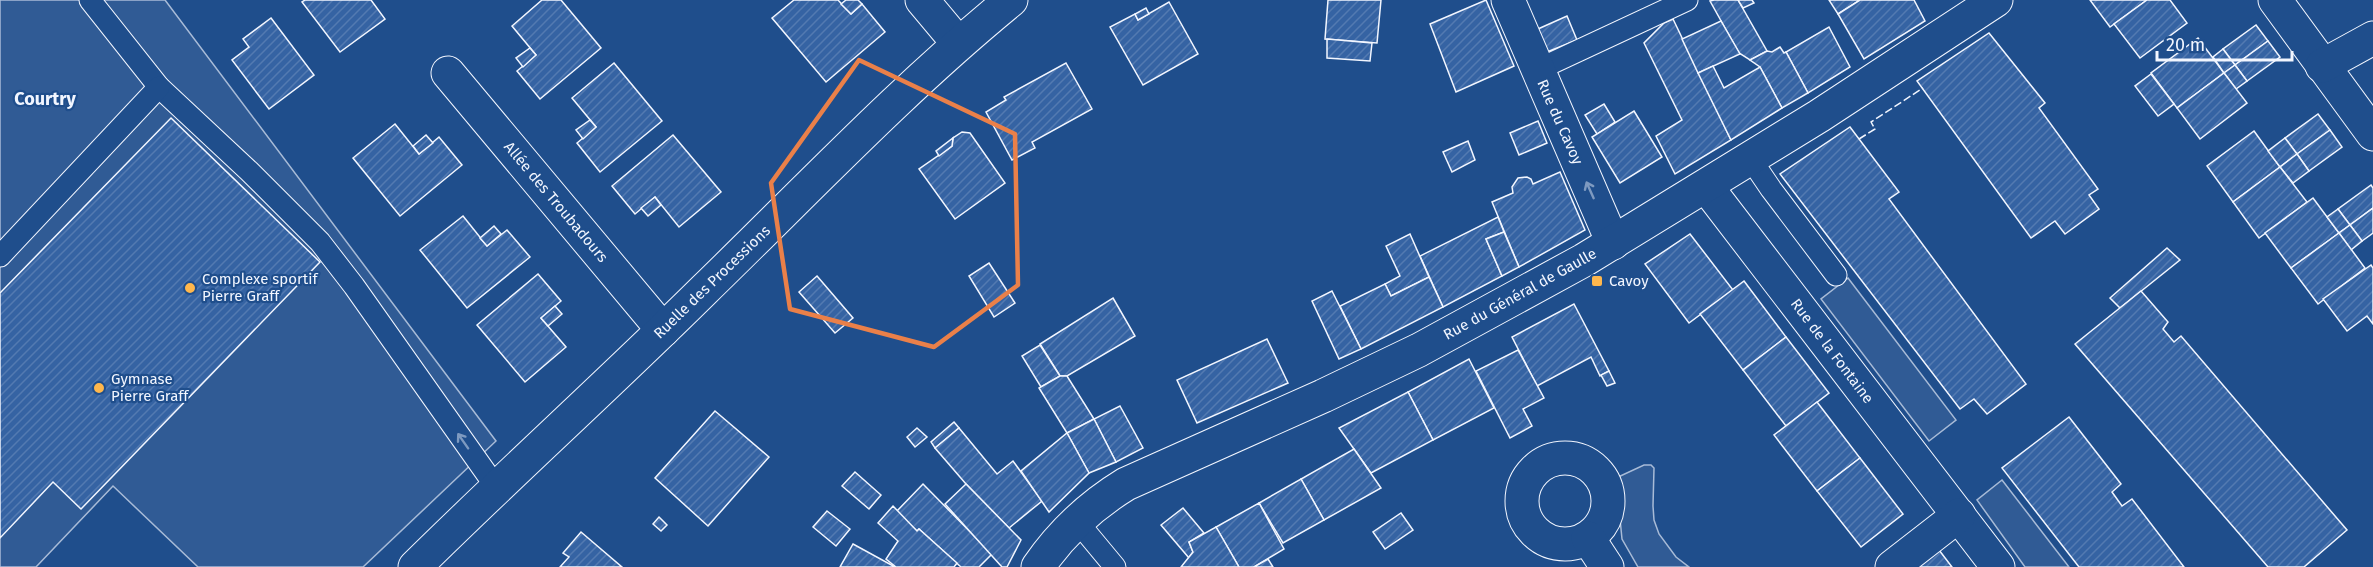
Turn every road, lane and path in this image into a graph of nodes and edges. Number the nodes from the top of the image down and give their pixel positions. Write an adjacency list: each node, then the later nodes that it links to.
1 (90, 0): 13 (lane)
2 (922, 0): 9 (street)
3 (1011, 0): 9 (street, Ruelle des Processions)
4 (1508, 0): 11 (street, Rue du Cavoy)
5 (1687, 0): 11 (lane)
6 (1996, 0): 15 (street, Rue du Général de Gaulle)
7 (2275, 0): 10 (street)
8 (2373, 38): 10 (street)
9 (958, 44): 20 (street, Ruelle des Processions)
10 (2322, 66): 14 (street)
11 (1537, 70): 17 (street, Rue du Cavoy, one-way to 11)
12 (448, 73): 20 (street, Allée des Troubadours)
13 (159, 87): 18 (lane); 21 (lane, one-way to 13)
14 (2373, 134)
15 (1750, 158): 16 (street, Rue du Général de Gaulle); 19 (lane)
16 (1706, 186): 17 (street, Rue du Général de Gaulle); 22 (street, Rue de la Fontaine)
17 (1613, 243): 23 (street, Rue du Général de Gaulle)
18 (0, 256)
19 (1836, 275)
20 (663, 330): 21 (street, Ruelle des Processions)
21 (496, 487): 25 (street, Ruelle des Processions)
22 (1959, 515): 29 (street); 30 (street, Rue de la Fontaine)
23 (1076, 520): 26 (street, Rue du Général de Gaulle); 27 (lane)
24 (1588, 538): 28 (street)
25 (415, 567)
26 (1038, 567)
27 (1115, 567)
28 (1607, 567)
29 (1892, 567)
30 (1998, 567)

